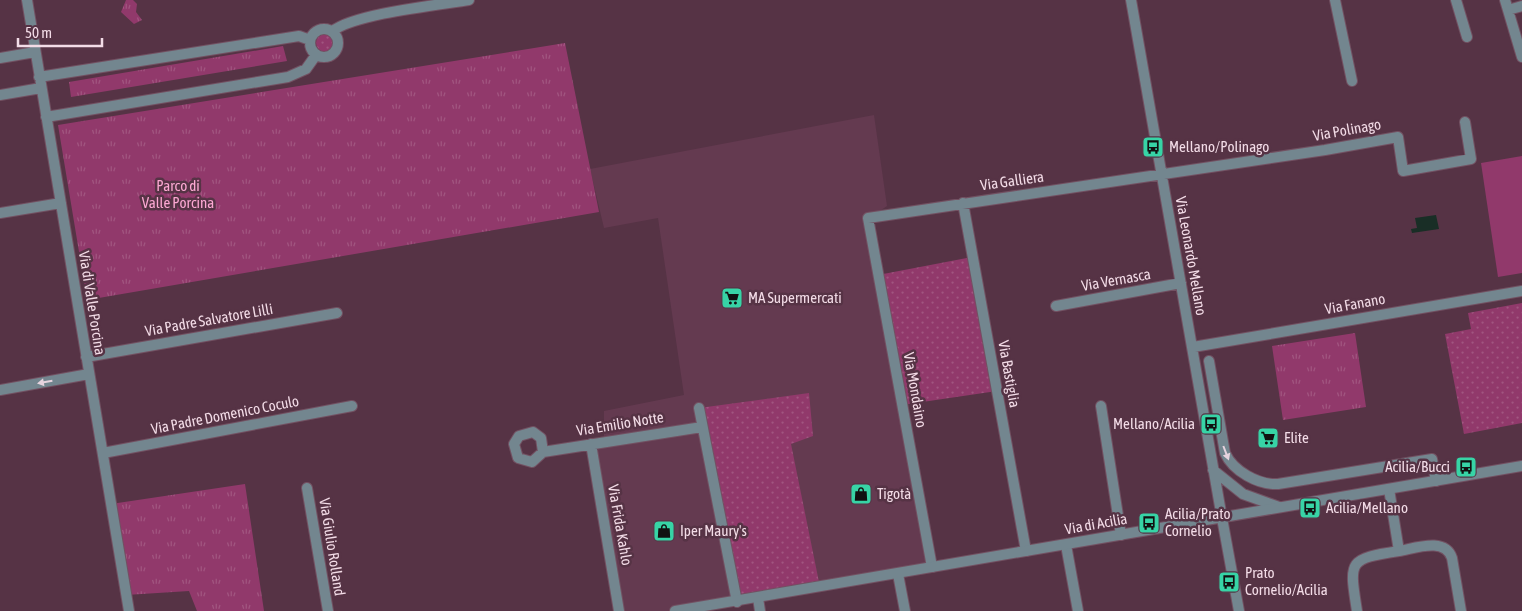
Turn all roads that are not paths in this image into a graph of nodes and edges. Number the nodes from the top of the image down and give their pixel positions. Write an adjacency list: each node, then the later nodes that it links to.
1 (27, 0): 11 (street, Via di Valle Porcina)
2 (469, 0): 8 (street)
3 (1131, 0): 21 (street, Via Leonardo Mellano)
4 (1335, 0): 16 (street)
5 (1456, 0): 9 (street)
6 (1506, 5): 7 (street); 13 (street)
7 (1522, 6)
8 (333, 32): 10 (street); 12 (street)
9 (1467, 37)
10 (310, 40): 12 (street); 15 (street)
11 (35, 52): 14 (street); 15 (street, Via di Valle Porcina)
12 (316, 55): 19 (street)
13 (1522, 57)
14 (0, 58)
15 (39, 77): 17 (street, Via di Valle Porcina)
16 (1352, 81)
17 (41, 88): 18 (street); 19 (street, Via di Valle Porcina)
18 (0, 95)
19 (46, 117): 22 (street, Via di Valle Porcina)
20 (1465, 122): 21 (street, Via Polinago)
21 (1161, 174): 23 (street, Via Galliera); 26 (street, Via Leonardo Mellano)
22 (61, 203): 24 (street); 31 (street, Via di Valle Porcina)
23 (963, 203): 25 (street, Via Galliera); 53 (street, Via Bastiglia)
24 (0, 213)
25 (868, 218): 55 (street, Via Mondaino)
26 (1181, 283): 28 (street, Via Vernasca); 30 (street, Via Leonardo Mellano)
27 (1522, 291): 30 (street, Via Fanano)
28 (1056, 306)
29 (337, 314): 31 (street, Via Padre Salvatore Lilli)
30 (1193, 347): 39 (street, Via Leonardo Mellano)
31 (86, 357): 33 (street, Via di Valle Porcina)
32 (1209, 361): 35 (street)
33 (89, 374): 34 (street, one-way to 34); 43 (street, Via di Valle Porcina)
34 (0, 390)
35 (1216, 405): 39 (street); 46 (street, one-way to 46)
36 (352, 406): 43 (street, Via Padre Domenico Coculo)
37 (1101, 406): 51 (street)
38 (699, 408): 40 (street)
39 (1203, 408): 45 (street, Via Leonardo Mellano)
40 (702, 427): 41 (street, Via Emilio Notte); 58 (street)
41 (591, 444): 42 (street, Via Emilio Notte); 61 (street, Via Frida Kahlo)
42 (543, 452)
43 (103, 453): 59 (street, Via di Valle Porcina)
44 (1522, 466): 46 (street, Via di Acilia)
45 (1214, 470): 49 (street); 50 (street, Via Leonardo Mellano)
46 (1436, 480): 48 (street, Via di Acilia)
47 (307, 488): 60 (street, Via Giulio Rolland)
48 (1388, 489): 49 (street, Via di Acilia); 54 (street)
49 (1279, 507): 50 (street, Via di Acilia)
50 (1222, 518): 51 (street, Via di Acilia); 66 (street, Via Leonardo Mellano)
51 (1121, 535): 52 (street, Via di Acilia)
52 (1066, 545): 53 (street, Via di Acilia); 65 (street)
53 (1026, 551): 55 (street, Via di Acilia)
54 (1399, 551): 67 (street); 68 (street)
55 (932, 567): 56 (street, Via di Acilia)
56 (898, 574): 57 (street, Via di Acilia); 64 (street)
57 (758, 598): 58 (street, Via di Acilia); 63 (street)
58 (737, 602): 62 (street, Via di Acilia)
59 (129, 611)
60 (328, 611)
61 (620, 611)
62 (675, 611)
63 (760, 611)
64 (905, 611)
65 (1078, 611)
66 (1239, 611)
67 (1357, 611)
68 (1461, 611)

